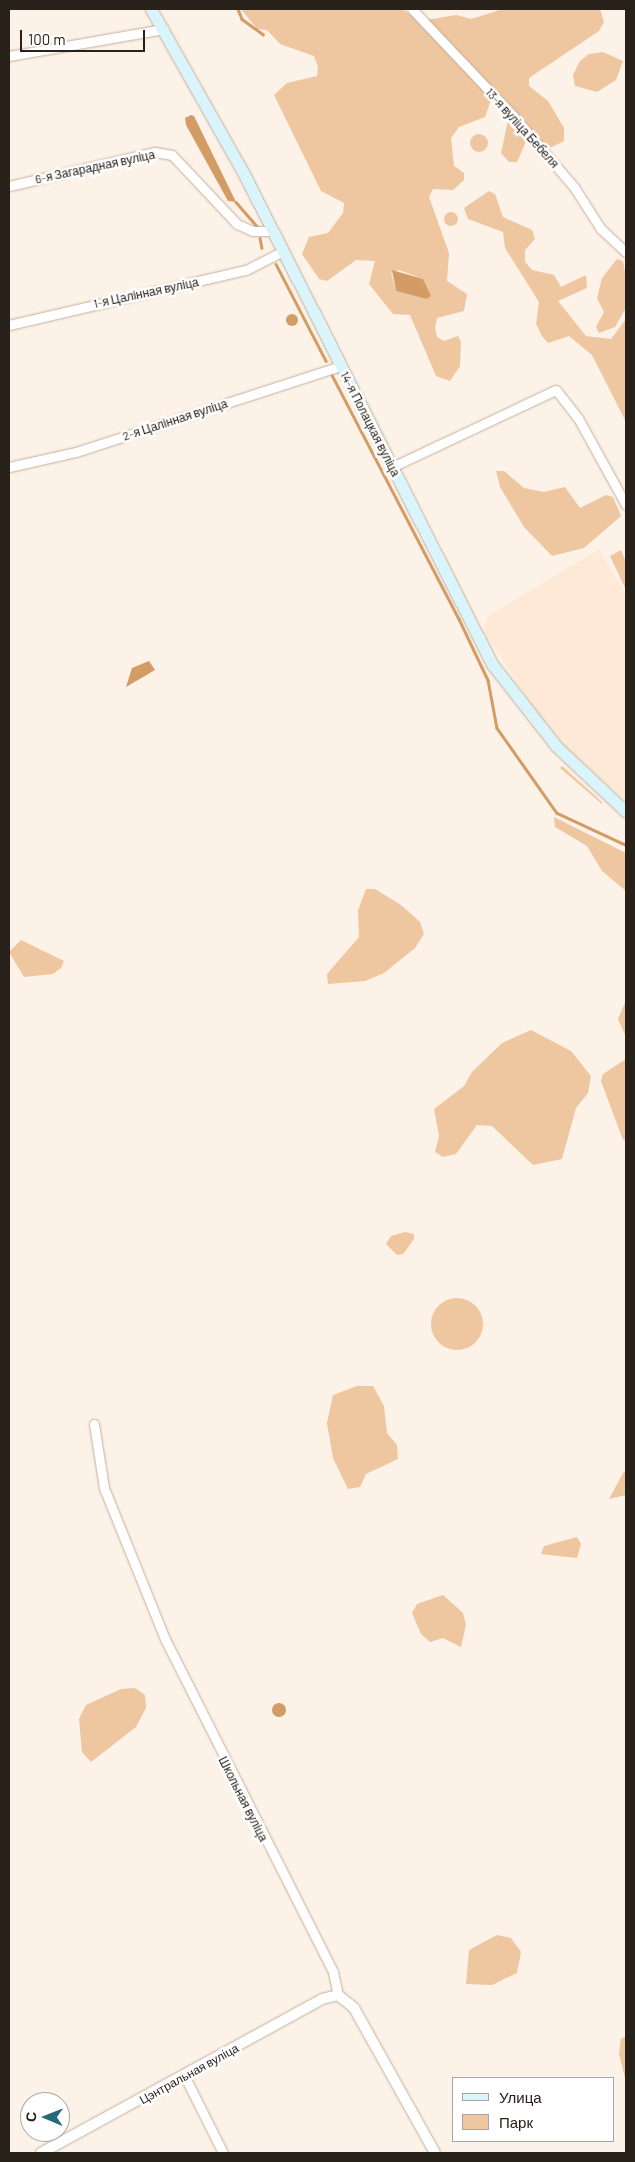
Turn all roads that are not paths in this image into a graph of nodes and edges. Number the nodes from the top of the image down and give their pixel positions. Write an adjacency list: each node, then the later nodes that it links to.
1 (150, 9): 3 (main road, 14-я Полацкая вуліца)
2 (412, 9): 8 (street, 13-я вуліца Бебеля)
3 (164, 29): 4 (street); 6 (main road, 14-я Полацкая вуліца)
4 (9, 56)
5 (9, 186): 6 (street, 6-я Загарадная вуліца)
6 (270, 231): 7 (main road, 14-я Полацкая вуліца)
7 (280, 252): 9 (street, 1-я Цалінная вуліца); 10 (main road, 14-я Полацкая вуліца)
8 (626, 252)
9 (9, 325)
10 (340, 366): 11 (street, 2-я Цалінная вуліца); 12 (main road, 14-я Полацкая вуліца)
11 (9, 467)
12 (392, 467): 13 (street); 14 (main road, 14-я Полацкая вуліца)
13 (626, 505)
14 (626, 812)
15 (94, 1424): 16 (street, Школьная вуліца)
16 (338, 1995): 17 (street, Цэнтральная вуліца); 20 (street)
17 (185, 2077): 18 (street, Цэнтральная вуліца); 19 (street)
18 (40, 2153)
19 (223, 2153)
20 (435, 2153)

